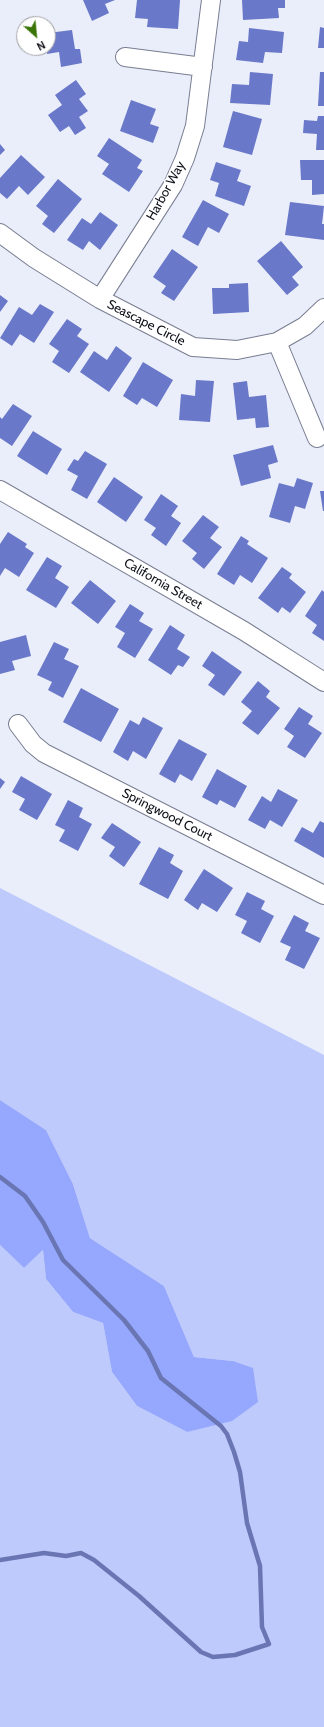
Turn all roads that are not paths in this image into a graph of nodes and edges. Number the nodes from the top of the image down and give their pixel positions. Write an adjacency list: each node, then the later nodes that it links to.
1 (211, 0): 3 (street, Harbor Way)
2 (124, 57): 3 (street)
3 (203, 68): 5 (street, Harbor Way)
4 (0, 233): 5 (street, Seascape Circle)
5 (100, 299): 7 (street, Seascape Circle)
6 (324, 308): 7 (street, Seascape Circle)
7 (277, 342): 8 (street)
8 (317, 438)
9 (0, 490): 10 (street, California Street)
10 (324, 682)
11 (18, 724): 12 (street, Springwood Court)
12 (324, 895)

